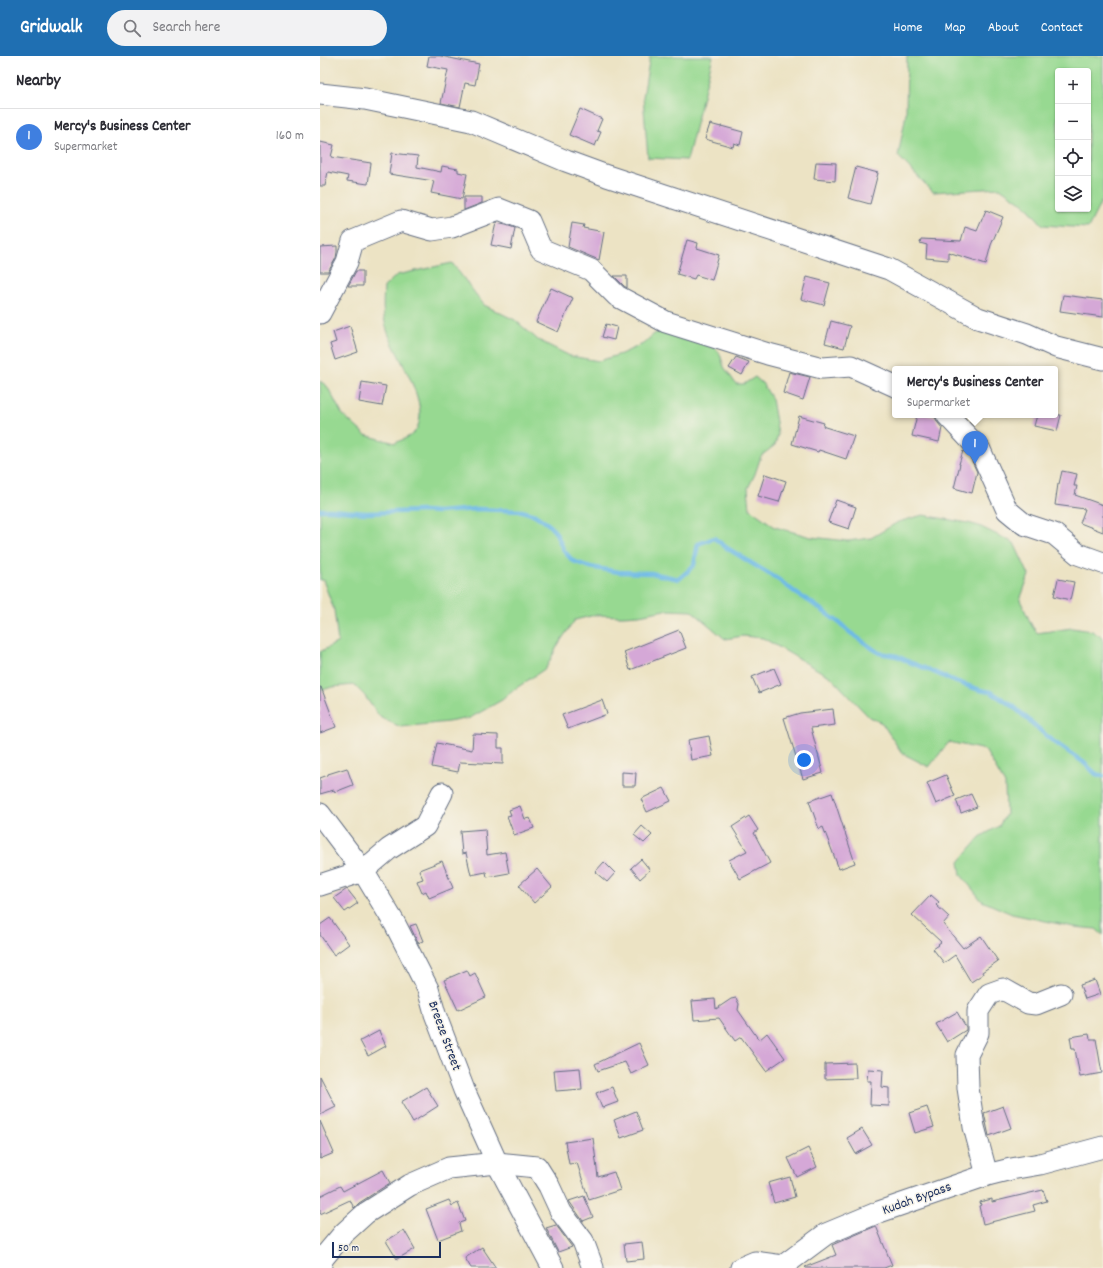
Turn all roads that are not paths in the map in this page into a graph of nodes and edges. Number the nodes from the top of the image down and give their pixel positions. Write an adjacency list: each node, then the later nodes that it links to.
1 (320, 94): 3 (street)
2 (320, 313): 4 (street)
3 (1103, 359)
4 (892, 385)
5 (950, 418): 6 (street)
6 (1103, 563)
7 (442, 793): 9 (street)
8 (320, 814): 9 (street, Breeze Street)
9 (363, 871): 10 (street); 13 (street, Breeze Street)
10 (320, 885)
11 (1061, 994): 14 (street)
12 (1103, 1147): 14 (street, Kudah Bypass)
13 (497, 1163): 16 (street); 17 (street, Breeze Street); 18 (street)
14 (986, 1175): 15 (street, Kudah Bypass)
15 (783, 1267): 19 (street, Kudah Bypass)
16 (320, 1268)
17 (553, 1268)
18 (593, 1268)
19 (741, 1268)

